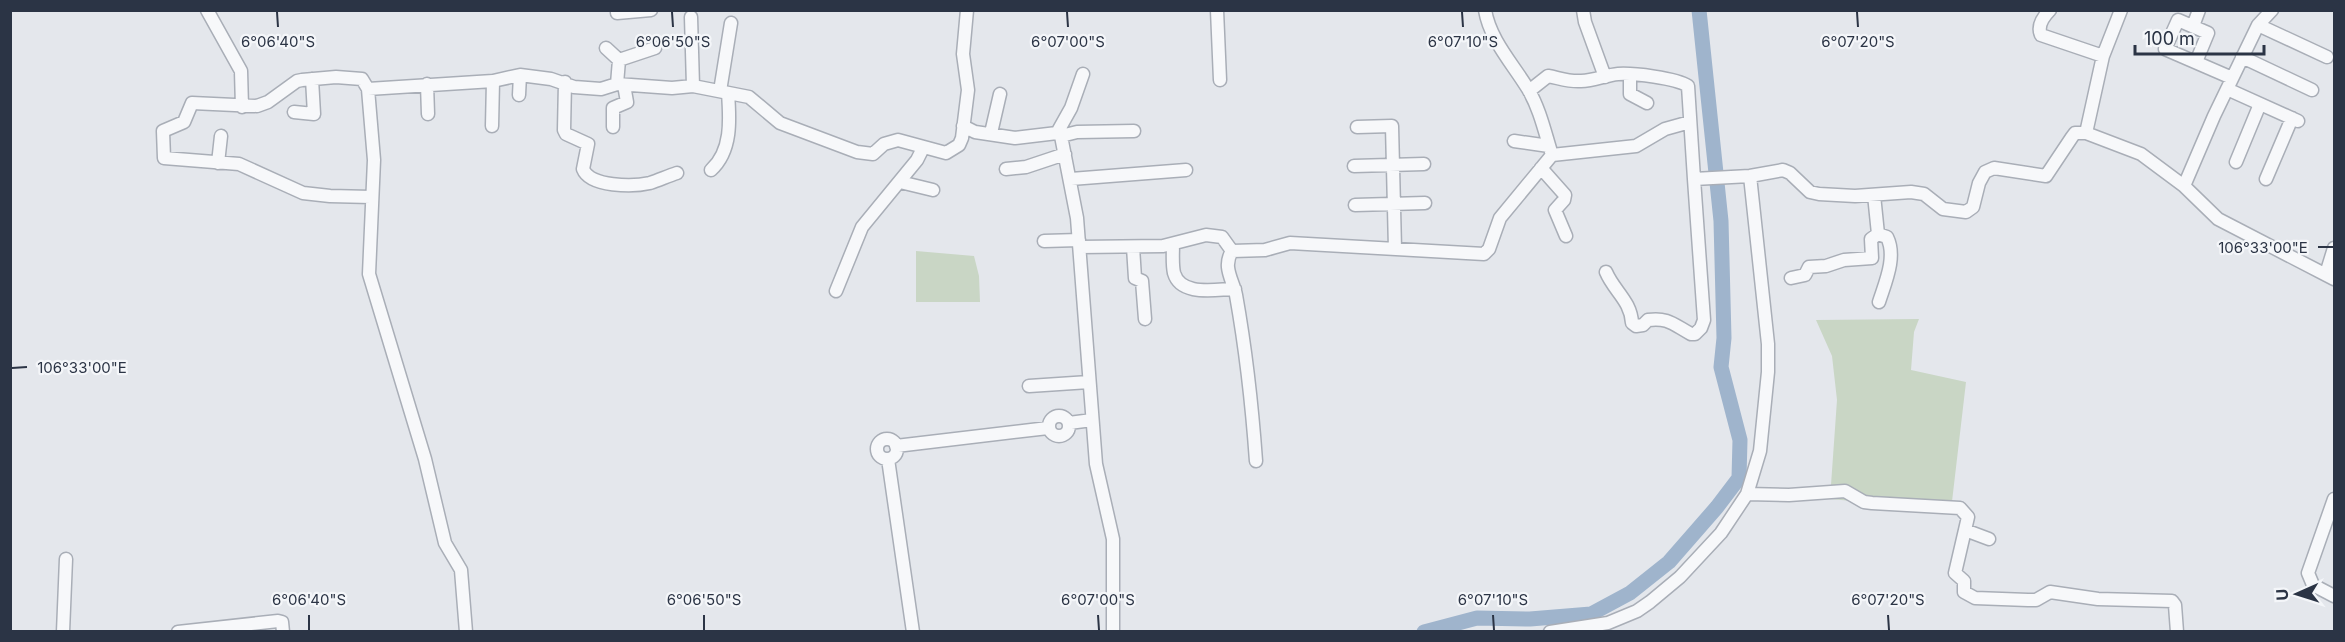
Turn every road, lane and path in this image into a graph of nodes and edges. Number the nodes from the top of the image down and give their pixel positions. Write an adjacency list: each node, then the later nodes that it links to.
1 (207, 10): 43 (street)
2 (617, 10): 3 (street)
3 (651, 10)
4 (967, 10): 48 (street)
5 (1217, 10): 28 (street)
6 (1485, 10): 37 (street)
7 (1583, 10): 26 (street)
8 (2050, 10): 18 (street)
9 (2121, 10): 18 (street)
10 (2199, 10): 15 (street)
11 (2268, 11): 14 (street)
12 (691, 17): 34 (street)
13 (730, 23): 38 (street)
14 (2258, 25): 19 (street); 20 (street)
15 (2193, 26): 22 (street); 22 (street)
16 (606, 48): 21 (street)
17 (655, 48): 21 (street)
18 (2103, 57): 53 (street)
19 (2242, 57): 32 (street); 36 (street)
20 (2327, 57)
21 (619, 60): 33 (street)
22 (2196, 62): 32 (street)
23 (1083, 74): 54 (street)
24 (1630, 74): 26 (street); 41 (street); 46 (street)
25 (520, 75): 29 (street); 30 (street); 40 (street)
26 (1605, 77): 37 (street)
27 (312, 79): 35 (street); 43 (street); 44 (street)
28 (1220, 80)
29 (493, 81): 31 (street); 47 (street)
30 (565, 82): 33 (street); 69 (street)
31 (427, 84): 35 (street); 45 (street)
32 (2230, 84): 42 (street); 75 (street)
33 (621, 85): 34 (street); 50 (street)
34 (693, 86): 38 (street)
35 (368, 89): 78 (street)
36 (2313, 90)
37 (1529, 91): 58 (street)
38 (724, 92): 57 (street); 67 (street)
39 (1000, 94): 52 (street)
40 (519, 95)
41 (1647, 103)
42 (2260, 104): 60 (street); 73 (street)
43 (242, 107): 61 (street)
44 (294, 112)
45 (428, 114)
46 (1690, 122): 58 (street); 71 (street)
47 (492, 126)
48 (963, 126): 52 (street); 57 (street)
49 (1357, 127): 62 (street)
50 (613, 128)
51 (1134, 131): 54 (street)
52 (991, 133): 54 (street)
53 (2086, 133): 75 (street); 77 (street)
54 (1059, 134): 59 (street)
55 (221, 136): 61 (street)
56 (1514, 141): 58 (street)
57 (923, 148): 74 (street)
58 (1551, 151): 65 (street)
59 (1065, 154): 66 (street); 72 (street)
60 (2236, 162)
61 (218, 163): 78 (street)
62 (1393, 165): 63 (street); 64 (street); 79 (street)
63 (1424, 165)
64 (1354, 166)
65 (1541, 168): 83 (street); 90 (street)
66 (1006, 169)
67 (711, 170)
68 (1186, 170): 72 (street)
69 (677, 173)
70 (1750, 176): 71 (street); 77 (street); 104 (street)
71 (1699, 178): 93 (street)
72 (1071, 179): 86 (street)
73 (2266, 179)
74 (900, 182): 76 (street); 97 (street)
75 (2184, 186): 94 (street)
76 (933, 190)
77 (1874, 195): 82 (street)
78 (371, 197): 113 (street)
79 (1394, 204): 80 (street); 81 (street); 90 (street)
80 (1425, 204)
81 (1355, 205)
82 (1878, 234): 95 (street); 98 (street)
83 (1566, 236)
84 (1044, 242): 86 (street)
85 (1426, 242): 90 (street)
86 (1079, 244): 89 (street); 100 (street)
87 (1173, 244): 89 (street); 92 (street); 96 (street)
88 (1353, 244): 90 (street)
89 (1133, 246): 99 (street)
90 (1394, 246): 92 (street)
91 (2334, 248): 94 (street)
92 (1232, 251): 96 (street)
93 (1606, 272)
94 (2330, 276)
95 (1791, 278)
96 (1235, 289): 103 (street)
97 (836, 291)
98 (1879, 302)
99 (1145, 320)
100 (1089, 382): 101 (street); 102 (street)
101 (1029, 386)
102 (1092, 420): 114 (street); 115 (street)
103 (1256, 461)
104 (1747, 494): 106 (street); 116 (street)
105 (2334, 499): 109 (street)
106 (1965, 531): 107 (street); 117 (street)
107 (1989, 540)
108 (66, 559): 110 (street)
109 (2334, 596)
110 (63, 632)
111 (178, 632): 112 (street)
112 (283, 632)
113 (466, 632)
114 (913, 632)
115 (1113, 632)
116 (1550, 632)
117 (2177, 632)

